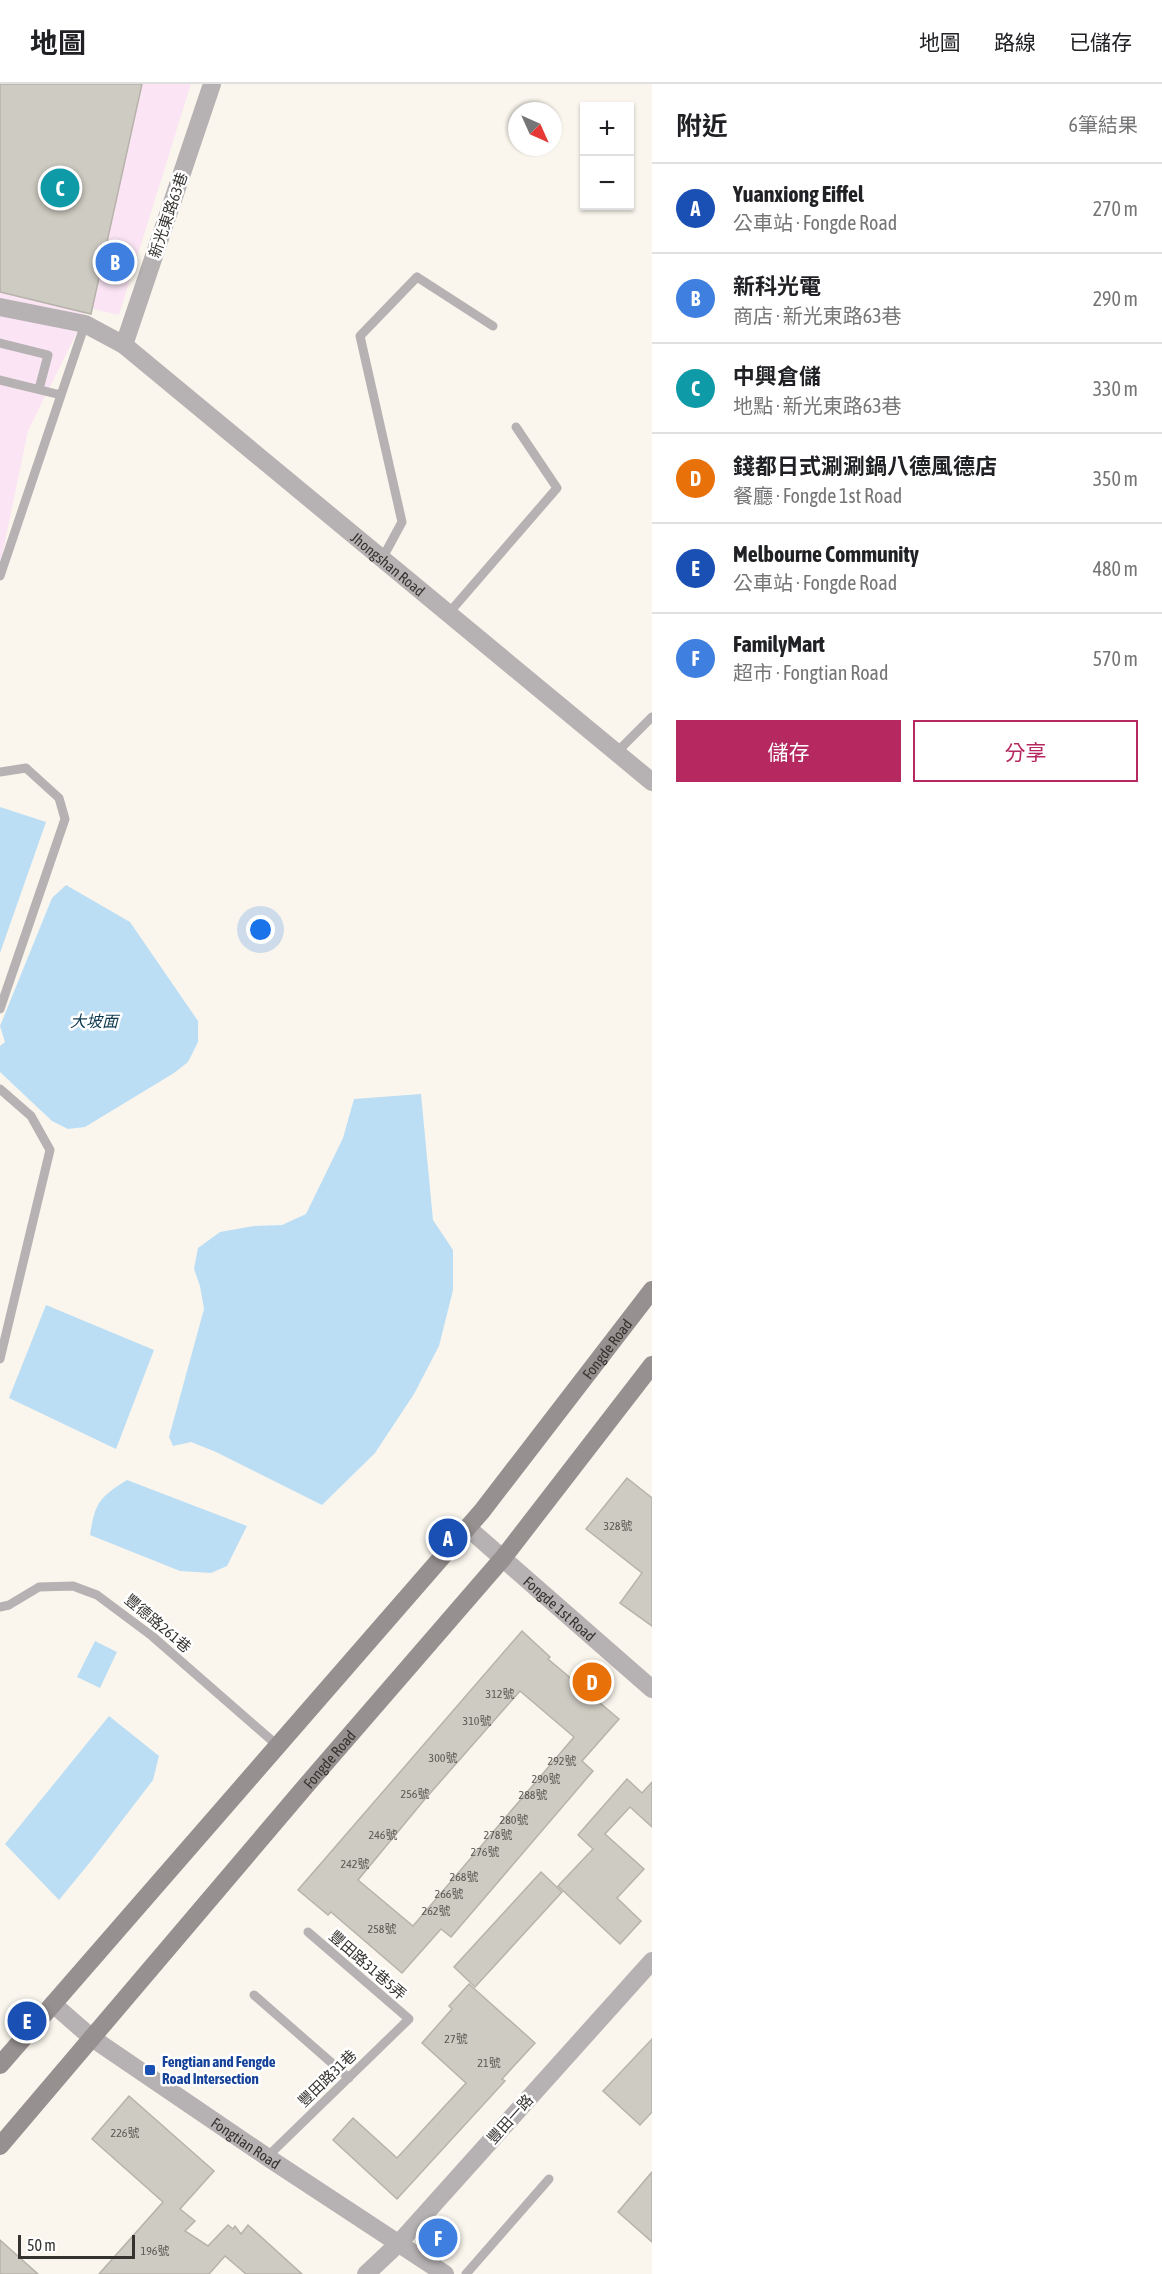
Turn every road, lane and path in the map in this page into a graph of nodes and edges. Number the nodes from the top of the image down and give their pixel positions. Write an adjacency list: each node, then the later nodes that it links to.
1 (212, 84): 6 (street, 新光東路63巷)
2 (0, 306): 3 (street, Jhongshan Road)
3 (85, 324): 6 (street, Jhongshan Road); 9 (lane)
4 (493, 326): 11 (lane)
5 (0, 343): 8 (lane)
6 (124, 345): 11 (street, Jhongshan Road)
7 (0, 380): 8 (lane)
8 (39, 389): 9 (lane)
9 (61, 395): 12 (lane)
10 (516, 427): 13 (lane)
11 (382, 559): 13 (street, Jhongshan Road)
12 (0, 576)
13 (448, 614): 15 (street, Jhongshan Road)
14 (652, 717): 15 (lane)
15 (616, 753): 17 (street, Jhongshan Road)
16 (0, 772): 18 (lane)
17 (652, 782)
18 (0, 1009)
19 (0, 1089): 21 (lane)
20 (652, 1290): 23 (main road, Fongde Road)
21 (0, 1359)
22 (652, 1365): 24 (main road, Fongde Road)
23 (468, 1528): 24 (street, Fongde 1st Road); 27 (main road, Fongde Road)
24 (503, 1558): 26 (street, Fongde 1st Road); 33 (main road, Fongde Road)
25 (0, 1606): 27 (lane, 豐德路261巷)
26 (652, 1689)
27 (277, 1745): 31 (main road, Fongde Road)
28 (308, 1932): 32 (lane, 豐田路31巷5弄)
29 (652, 1961): 39 (street, 豐田一路)
30 (254, 1995): 35 (lane)
31 (53, 2004): 33 (street, Fongtian Road); 34 (main road, Fongde Road)
32 (409, 2019): 35 (lane, 豐田路31巷)
33 (92, 2038): 36 (main road, Fongde Road); 37 (street, Fongtian Road)
34 (0, 2065)
35 (349, 2078): 37 (lane, 豐田路31巷)
36 (0, 2146)
37 (267, 2157): 39 (street, Fongtian Road)
38 (549, 2179): 42 (lane)
39 (399, 2243): 40 (street, 豐田一路); 41 (street, Fongtian Road)
40 (366, 2274)
41 (445, 2274)
42 (466, 2274)

